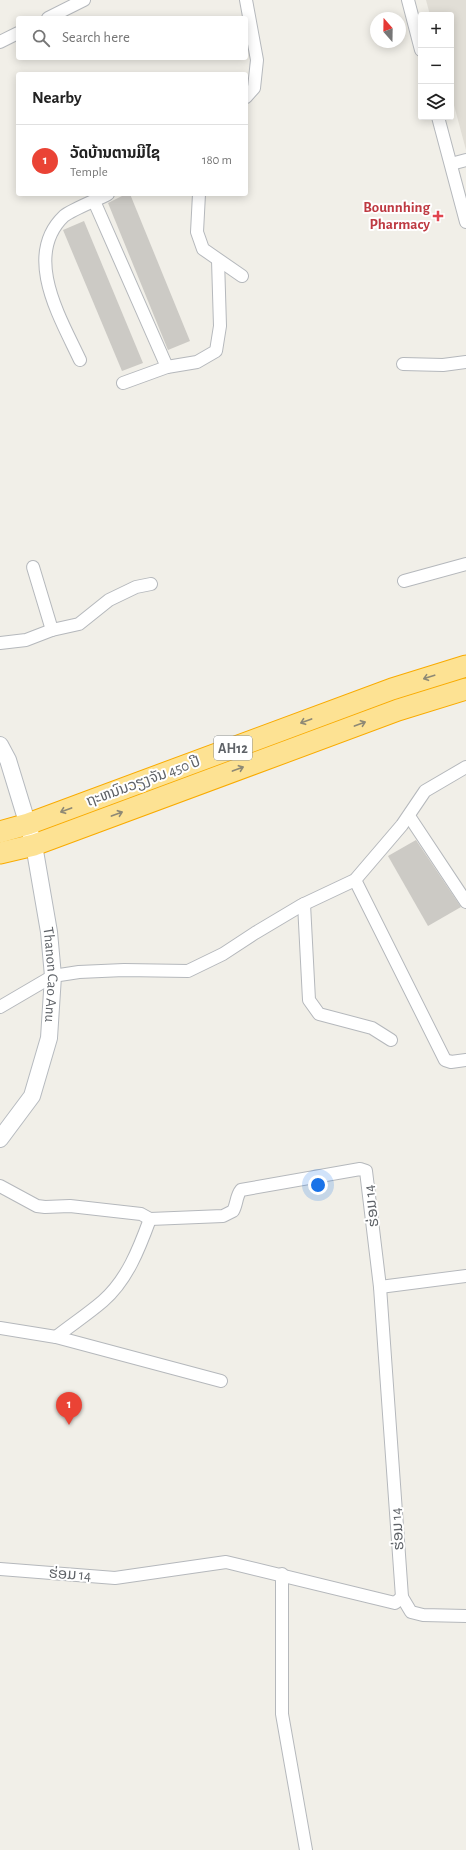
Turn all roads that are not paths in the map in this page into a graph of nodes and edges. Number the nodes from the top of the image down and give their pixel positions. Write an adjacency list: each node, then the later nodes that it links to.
1 (84, 0): 4 (street)
2 (246, 0): 8 (street)
3 (408, 0): 7 (street)
4 (52, 16)
5 (16, 34): 6 (street)
6 (0, 42)
7 (420, 48)
8 (248, 95)
9 (439, 120): 11 (street)
10 (466, 160): 11 (street)
11 (451, 164): 15 (street)
12 (104, 196): 14 (street)
13 (199, 196): 16 (street)
14 (94, 201): 18 (street); 21 (street)
15 (466, 222)
16 (218, 260): 17 (street); 21 (street)
17 (242, 276)
18 (80, 360)
19 (466, 362): 20 (street)
20 (403, 364)
21 (167, 367): 22 (street)
22 (124, 383)
23 (466, 564): 25 (street)
24 (33, 567): 27 (street)
25 (404, 581)
26 (151, 584): 27 (street)
27 (52, 630): 28 (street)
28 (0, 643)
29 (466, 666): 34 (highway, ຖະຫນົນວຽງຈັນ 450 ປີ / AH12, one-way to 34)
30 (466, 689): 36 (highway, ຖະຫນົນວຽງຈັນ 450 ປີ / AH12, one-way to 30)
31 (0, 745): 34 (street, Thanon Cao Anu)
32 (466, 766): 33 (street)
33 (409, 816): 38 (street); 39 (street)
34 (28, 824): 35 (highway, ຖະຫນົນວຽງຈັນ 450 ປີ / AH12); 36 (street, Thanon Cao Anu)
35 (0, 832)
36 (34, 845): 37 (highway, ຖະຫນົນວຽງຈັນ 450 ປີ / AH12); 41 (street, Thanon Cao Anu)
37 (0, 853)
38 (355, 880): 40 (street); 44 (street)
39 (466, 902)
40 (304, 904): 41 (street); 43 (street)
41 (54, 976): 42 (street); 45 (street, Thanon Cao Anu)
42 (0, 1007)
43 (391, 1040)
44 (466, 1060)
45 (0, 1139)
46 (0, 1186): 47 (street)
47 (150, 1219): 49 (street, ຮ່ອມ 14); 51 (street)
48 (466, 1276): 49 (street)
49 (380, 1287): 55 (street, ຮ່ອມ 14)
50 (0, 1328): 51 (street)
51 (56, 1337): 52 (street)
52 (221, 1381)
53 (0, 1569): 54 (street, ຮ່ອມ 14)
54 (282, 1574): 55 (street, ຮ່ອມ 14); 57 (street)
55 (402, 1597): 56 (street)
56 (466, 1616)
57 (306, 1850)

